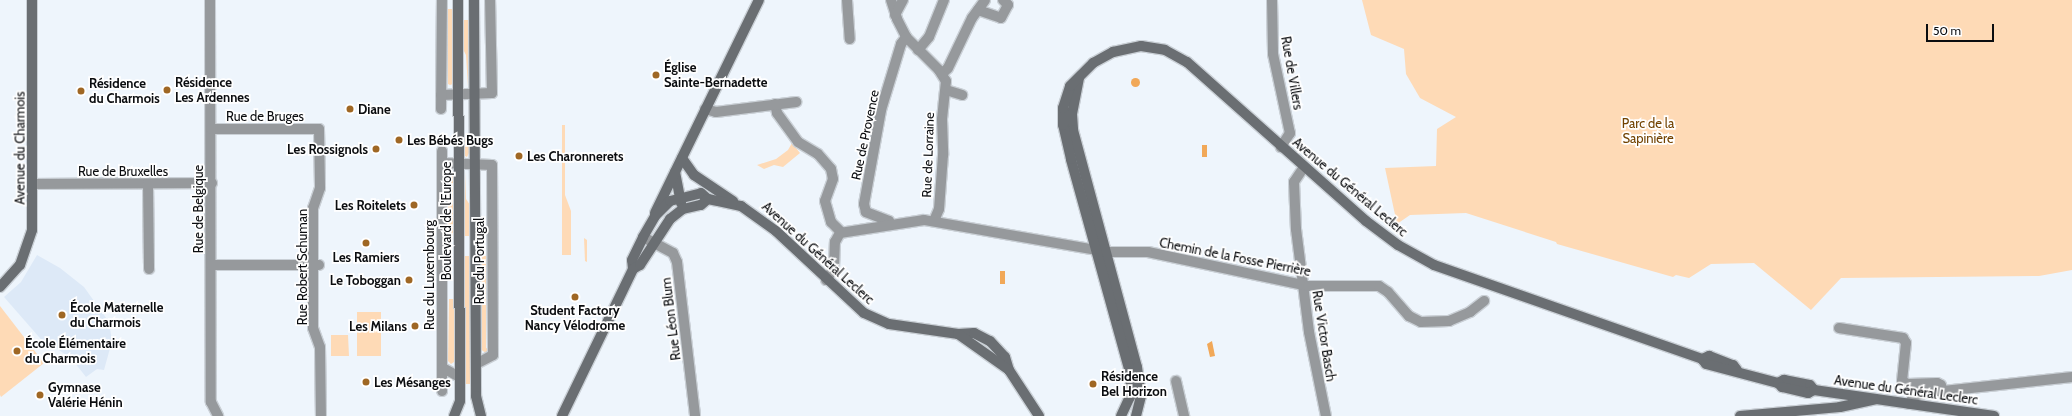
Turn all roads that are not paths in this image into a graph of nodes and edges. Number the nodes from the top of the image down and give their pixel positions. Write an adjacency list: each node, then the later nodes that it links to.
1 (32, 0): 41 (main road, Avenue du Charmois)
2 (210, 0): 30 (street, Rue de Belgique)
3 (442, 0): 23 (street)
4 (458, 0): 24 (main road, Boulevard de l'Europe)
5 (474, 0): 22 (main road)
6 (490, 0): 22 (street)
7 (759, 0): 29 (main road)
8 (848, 0): 18 (street)
9 (892, 0): 16 (street)
10 (903, 0): 16 (street)
11 (944, 0): 19 (street)
12 (985, 0): 15 (street)
13 (1003, 0): 15 (street)
14 (1272, 0): 32 (street, Rue de Villers)
15 (978, 10): 20 (street)
16 (895, 15): 17 (street)
17 (906, 37): 19 (street); 49 (street, Rue de Provence)
18 (850, 39)
19 (918, 50): 20 (street)
20 (942, 74): 21 (street, Rue de Lorraine)
21 (946, 90): 25 (street); 47 (street, Rue de Lorraine)
22 (474, 94): 24 (street); 37 (main road)
23 (441, 95): 24 (street); 28 (street)
24 (458, 95): 36 (main road, Boulevard de l'Europe)
25 (962, 95)
26 (796, 102): 27 (street)
27 (775, 104): 29 (street); 50 (street)
28 (441, 109)
29 (705, 109): 34 (main road)
30 (210, 129): 31 (street, Rue de Bruges); 40 (street, Rue de Belgique)
31 (316, 129): 55 (street, Rue Robert Schuman)
32 (1281, 147): 38 (main road, Avenue du Général Leclerc); 53 (main road, Avenue du Général Leclerc)
33 (442, 151): 35 (street, Rue du Luxembourg)
34 (682, 158): 39 (main road); 45 (main road)
35 (442, 163): 36 (street); 65 (street, Rue du Luxembourg)
36 (459, 164): 37 (street); 66 (main road, Boulevard de l'Europe)
37 (475, 165): 64 (main road); 64 (street, Rue du Portugal)
38 (1304, 167): 59 (street, Rue Victor Basch); 71 (main road, Avenue du Général Leclerc)
39 (675, 172): 43 (main road); 48 (main road)
40 (212, 183): 42 (street, Rue de Bruxelles); 54 (street, Rue de Belgique)
41 (33, 184): 42 (street, Rue de Bruxelles); 60 (main road, Avenue du Charmois)
42 (148, 184): 56 (street)
43 (679, 197): 44 (main road, Avenue du Général Leclerc); 46 (main road); 48 (main road, Avenue du Général Leclerc)
44 (708, 199): 45 (main road, Avenue du Général Leclerc); 46 (main road, Avenue du Général Leclerc)
45 (741, 206): 58 (main road, Avenue du Général Leclerc)
46 (683, 209): 52 (main road, Avenue du Général Leclerc)
47 (934, 221): 49 (street); 53 (street)
48 (651, 222): 51 (main road, Avenue du Général Leclerc)
49 (890, 225): 50 (street)
50 (841, 232): 58 (street)
51 (643, 237): 52 (street, Rue Léon Blum); 57 (main road, Avenue du Général Leclerc)
52 (653, 242): 57 (main road, Avenue du Général Leclerc); 80 (street, Rue Léon Blum)
53 (1100, 251): 59 (street, Chemin de la Fosse Pierrière); 82 (main road, Avenue du Général Leclerc); 83 (main road, Avenue du Général Leclerc)
54 (211, 265): 55 (street); 75 (street, Rue de Belgique)
55 (317, 265): 63 (street, Rue Robert Schuman)
56 (149, 269)
57 (633, 269): 74 (main road, Avenue du Général Leclerc)
58 (826, 280): 81 (main road, Avenue du Général Leclerc)
59 (1303, 284): 61 (street, Chemin de la Fosse Pierrière); 85 (street, Rue Victor Basch)
60 (0, 287)
61 (1484, 301)
62 (1840, 328): 70 (street)
63 (317, 337): 76 (street, Rue Robert Schuman); 77 (street, Rue Robert Schuman)
64 (476, 364): 79 (main road)
65 (442, 368): 66 (street); 69 (street, Rue du Luxembourg)
66 (459, 377): 78 (main road, Boulevard de l'Europe)
67 (2072, 377): 70 (street)
68 (1176, 381): 84 (street)
69 (442, 391)
70 (1939, 393): 72 (street); 73 (street)
71 (1880, 399): 72 (main road, Avenue du Général Leclerc); 86 (main road)
72 (1909, 404): 73 (main road, Avenue du Général Leclerc)
73 (1921, 406): 87 (main road, Avenue du Général Leclerc)
74 (559, 415)
75 (218, 416)
76 (314, 416)
77 (321, 416)
78 (454, 416)
79 (482, 416)
80 (695, 416)
81 (1039, 416)
82 (1121, 416)
83 (1136, 416)
84 (1184, 416)
85 (1326, 416)
86 (1740, 416)
87 (1994, 416)

